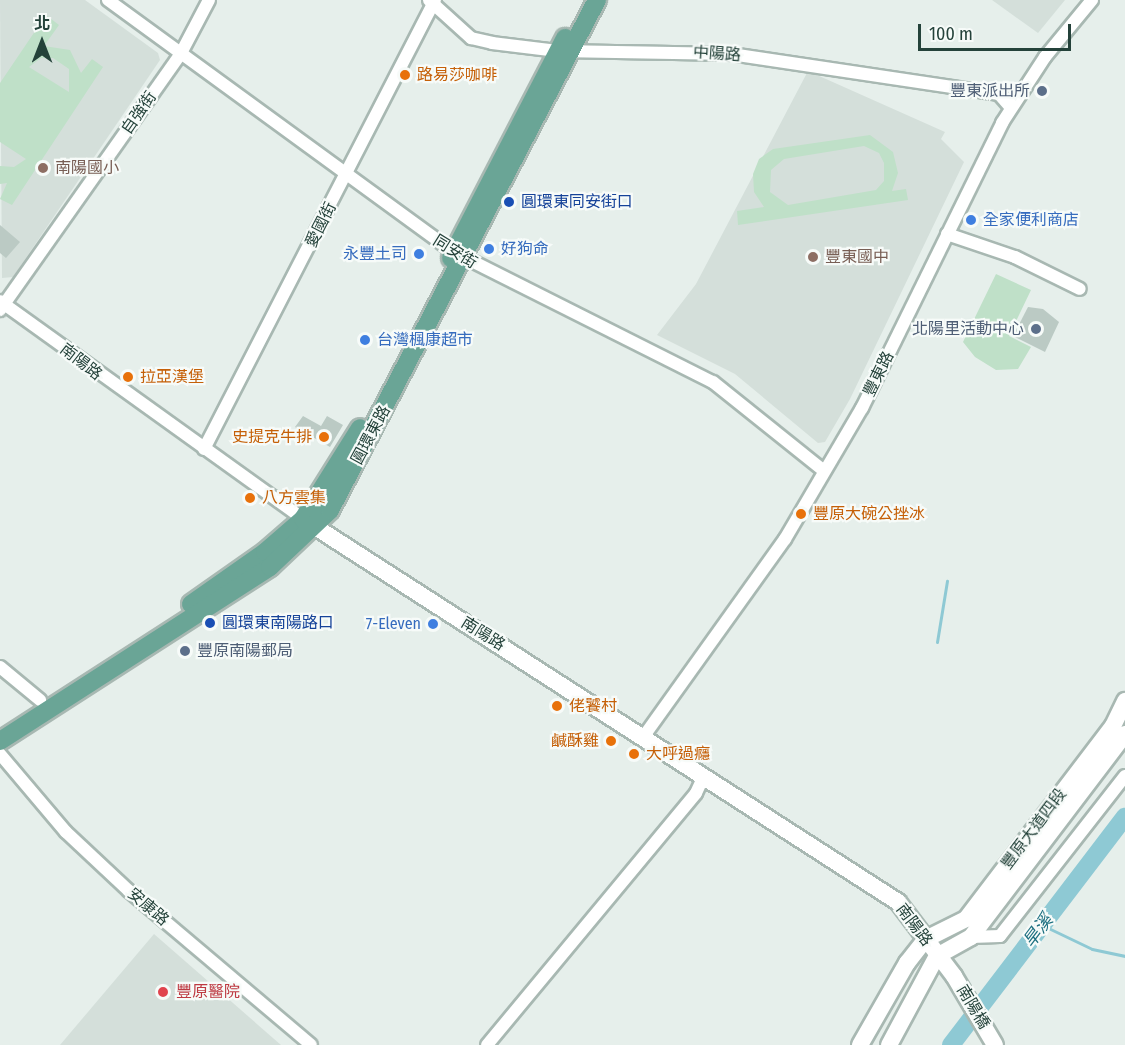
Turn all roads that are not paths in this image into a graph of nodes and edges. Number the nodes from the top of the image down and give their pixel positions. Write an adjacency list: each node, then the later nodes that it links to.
1 (108, 0): 8 (street, 同安街)
2 (209, 0): 8 (street, 自強街)
3 (583, 0): 7 (main road, 圓環東路)
4 (597, 0): 7 (main road, 圓環東路)
5 (1092, 0): 9 (street, 豐東路)
6 (432, 1): 7 (street, 中陽路); 10 (street, 愛國街)
7 (565, 50): 9 (street, 中陽路); 12 (main road, 圓環東路)
8 (180, 55): 10 (street, 同安街); 14 (street, 自強街)
9 (1011, 108): 11 (street, 豐東路)
10 (345, 177): 12 (street, 同安街); 15 (street, 愛國街)
11 (947, 234): 13 (street); 16 (street, 豐東路)
12 (459, 256): 16 (street, 同安街); 17 (main road, 圓環東路)
13 (1080, 289)
14 (2, 305): 15 (street, 南陽路)
15 (204, 449): 17 (street, 南陽路)
16 (823, 470): 23 (street, 豐東路)
17 (309, 523): 20 (main road, 圓環東路); 23 (street, 南陽路)
18 (0, 667): 20 (street)
19 (1125, 701): 29 (street, 豐原大道四段)
20 (44, 705): 21 (main road, 圓環東路); 24 (main road, 圓環東路)
21 (0, 726)
22 (1125, 734): 28 (street, 豐原大道四段)
23 (644, 736): 26 (street, 南陽路)
24 (0, 741)
25 (0, 754): 33 (street, 安康路)
26 (704, 776): 29 (street, 南陽路); 34 (street)
27 (1125, 776): 28 (street)
28 (971, 937): 30 (street, 豐原大道四段)
29 (926, 939): 30 (street, 南陽路); 35 (street)
30 (937, 956): 31 (street, 南陽路); 36 (street)
31 (954, 976): 32 (street, 南陽橋)
32 (994, 1043)
33 (311, 1045)
34 (487, 1045)
35 (860, 1045)
36 (889, 1045)

